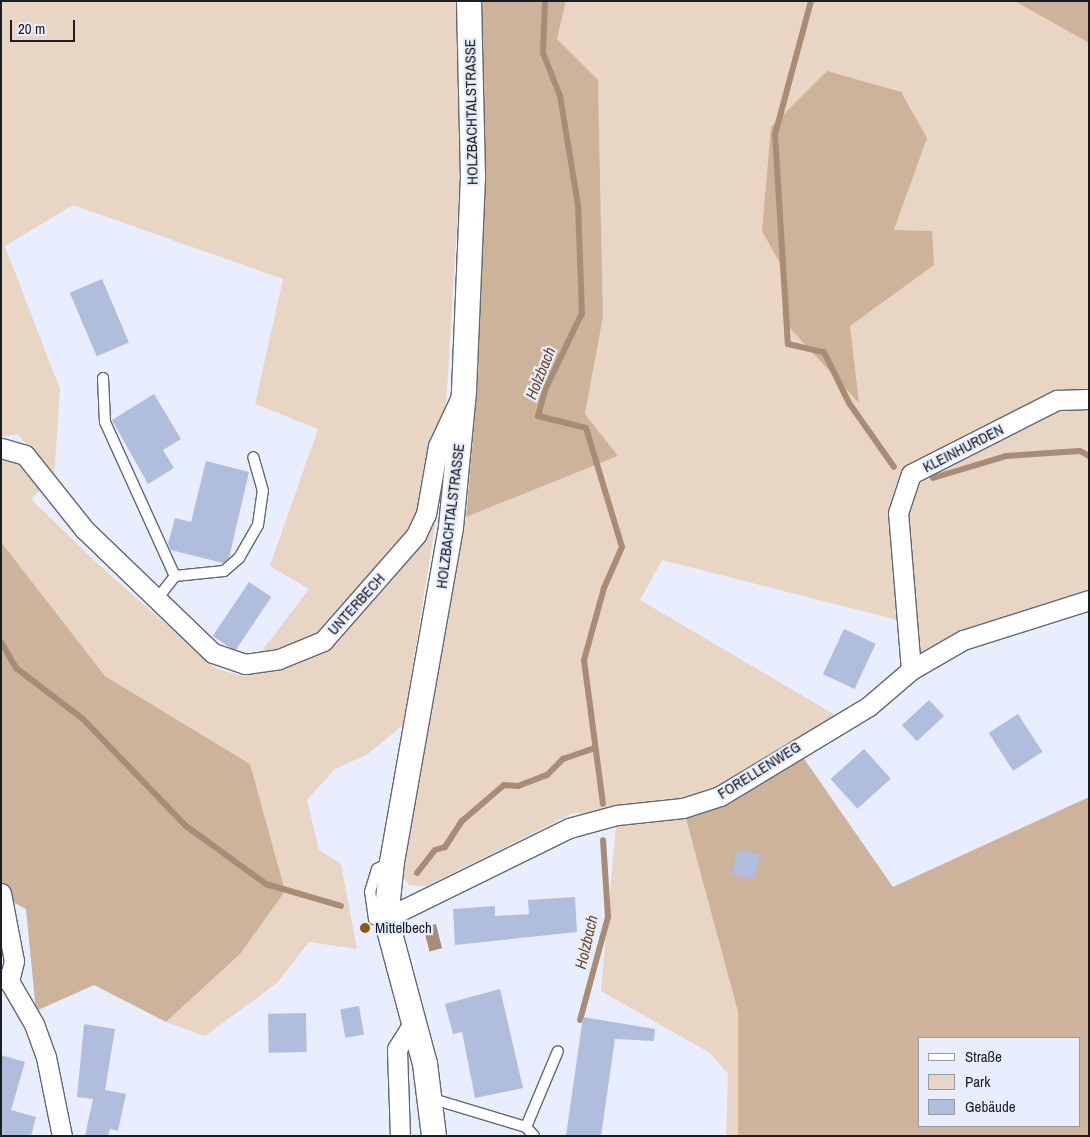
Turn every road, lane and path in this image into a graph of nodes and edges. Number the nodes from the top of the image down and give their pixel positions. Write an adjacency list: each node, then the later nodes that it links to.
1 (469, 1): 3 (street, HOLZBACHTALSTRASSE)
2 (103, 378): 7 (lane)
3 (464, 391): 8 (street, UNTERBECH); 12 (street, HOLZBACHTALSTRASSE)
4 (1089, 399): 10 (street, KLEINHURDEN)
5 (1, 448): 8 (street, UNTERBECH)
6 (253, 458): 7 (lane)
7 (175, 576): 8 (lane)
8 (157, 599)
9 (1089, 600): 10 (street, FORELLENWEG)
10 (911, 670): 12 (street, FORELLENWEG)
11 (1, 893): 13 (street)
12 (386, 918): 14 (street, HOLZBACHTALSTRASSE)
13 (9, 985): 18 (street)
14 (413, 1023): 16 (street, HOLZBACHTALSTRASSE); 19 (street)
15 (558, 1051): 17 (lane)
16 (433, 1099): 17 (lane); 20 (street, HOLZBACHTALSTRASSE)
17 (526, 1127): 21 (lane)
18 (62, 1136)
19 (400, 1136)
20 (434, 1136)
21 (534, 1136)

